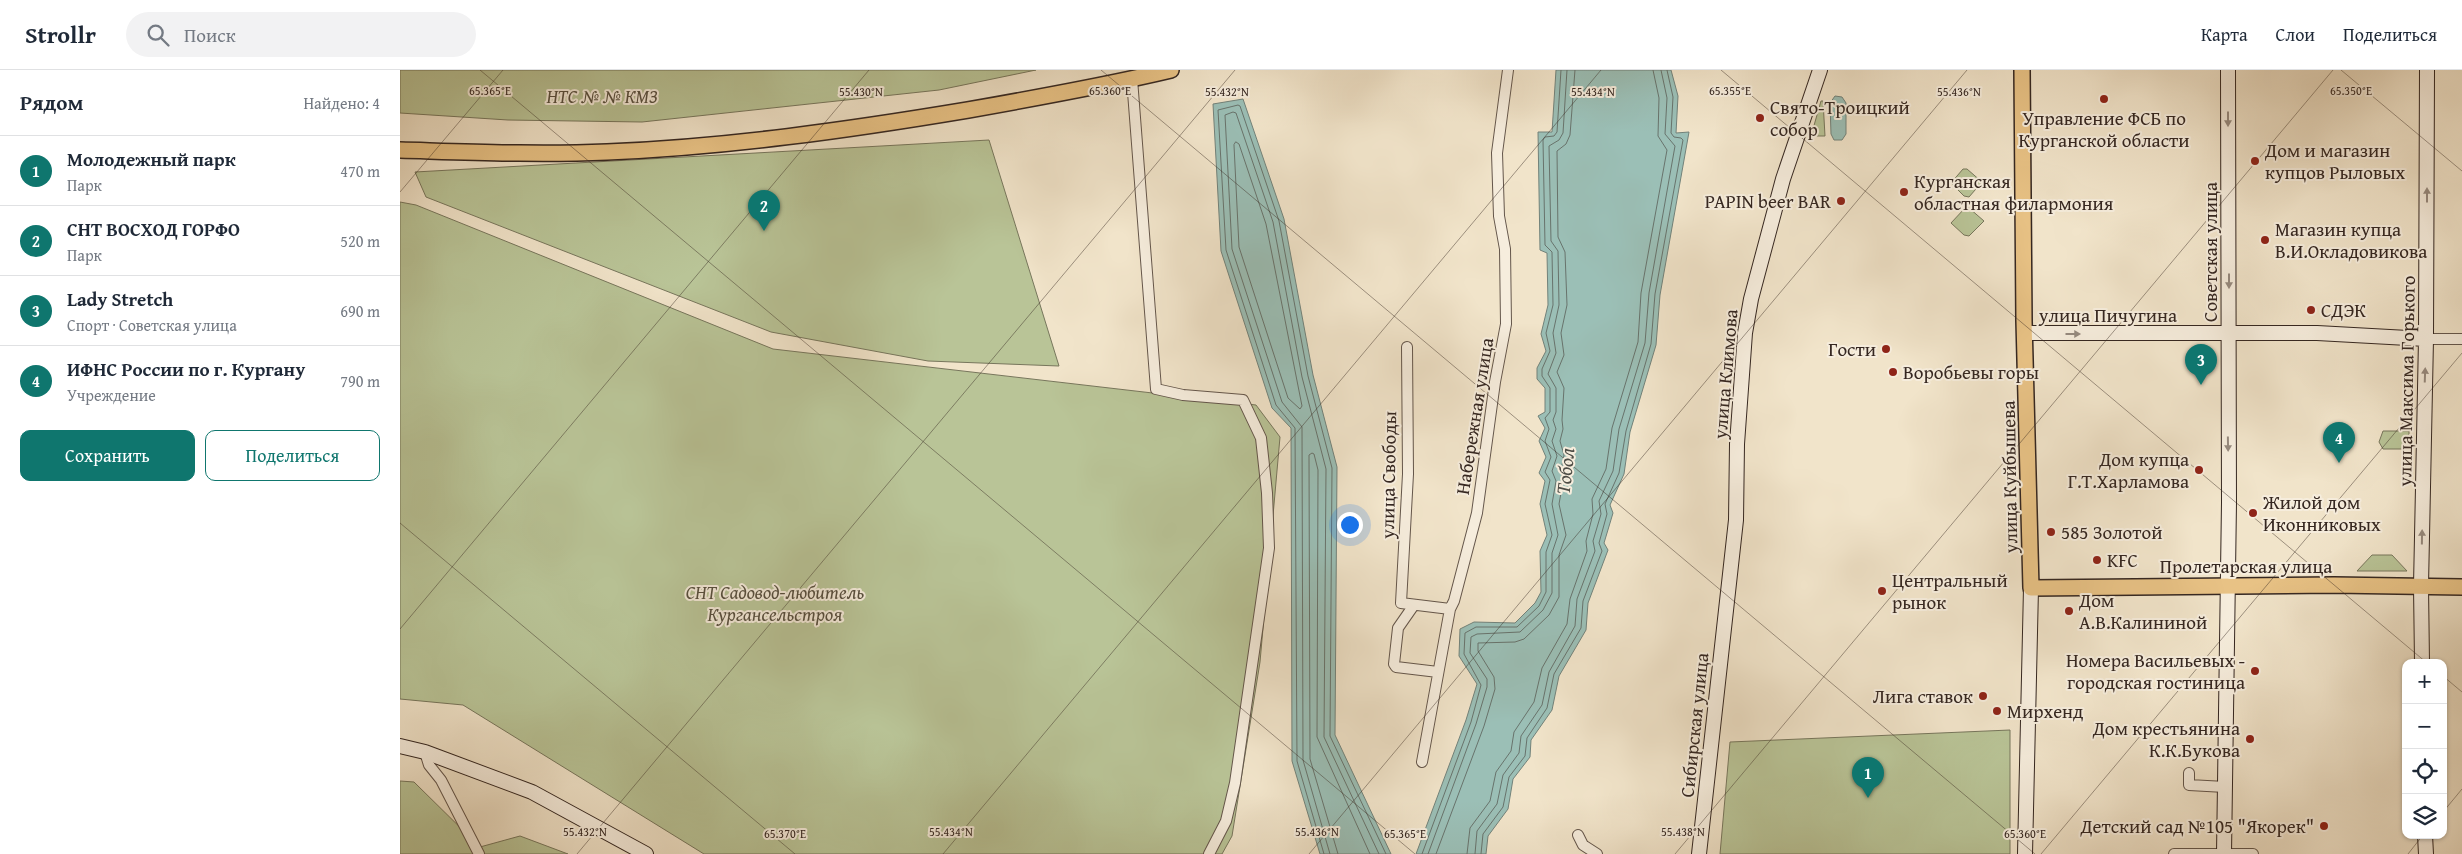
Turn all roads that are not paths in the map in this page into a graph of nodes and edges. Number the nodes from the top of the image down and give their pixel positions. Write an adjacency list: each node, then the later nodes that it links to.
1 (1171, 70): 7 (main road)
2 (1508, 70): 20 (street, Набережная улица)
3 (1820, 70): 18 (street, улица Климова)
4 (2022, 70): 9 (main road, улица Куйбышева)
5 (2228, 70): 10 (street, Советская улица, one-way to 10)
6 (2427, 70): 11 (street, улица Максима Горького, one-way to 6)
7 (1132, 79): 8 (main road); 32 (street)
8 (400, 150)
9 (2024, 333): 10 (street, улица Пичугина, one-way to 10); 17 (main road, улица Куйбышева)
10 (2229, 335): 11 (street, улица Пичугина); 15 (street, Советская улица, one-way to 15)
11 (2426, 339): 12 (street, улица Пичугина); 14 (street, улица Максима Горького, one-way to 11)
12 (2462, 339)
13 (1408, 347): 19 (street, улица Свободы)
14 (2421, 586): 15 (main road, Пролетарская улица); 16 (main road, Пролетарская улица); 21 (street, улица Максима Горького)
15 (2228, 587): 17 (main road, Пролетарская улица); 27 (street, Советская улица)
16 (2462, 587)
17 (2031, 588): 35 (street, улица Куйбышева)
18 (1726, 601): 34 (street, Сибирская улица)
19 (1414, 605): 20 (street); 22 (street)
20 (1450, 609): 22 (street, Набережная улица)
21 (2422, 659)
22 (1438, 672): 25 (street, Набережная улица)
23 (400, 746): 24 (street)
24 (425, 752): 30 (street); 31 (street)
25 (1422, 762)
26 (2189, 773): 27 (street)
27 (2225, 787): 37 (street, Советская улица)
28 (1578, 835): 33 (street)
29 (2425, 839): 39 (street)
30 (479, 854)
31 (646, 854)
32 (1209, 854)
33 (1597, 854)
34 (1699, 854)
35 (2025, 854)
36 (2174, 854): 37 (street)
37 (2224, 854): 38 (street)
38 (2253, 854)
39 (2426, 854)

